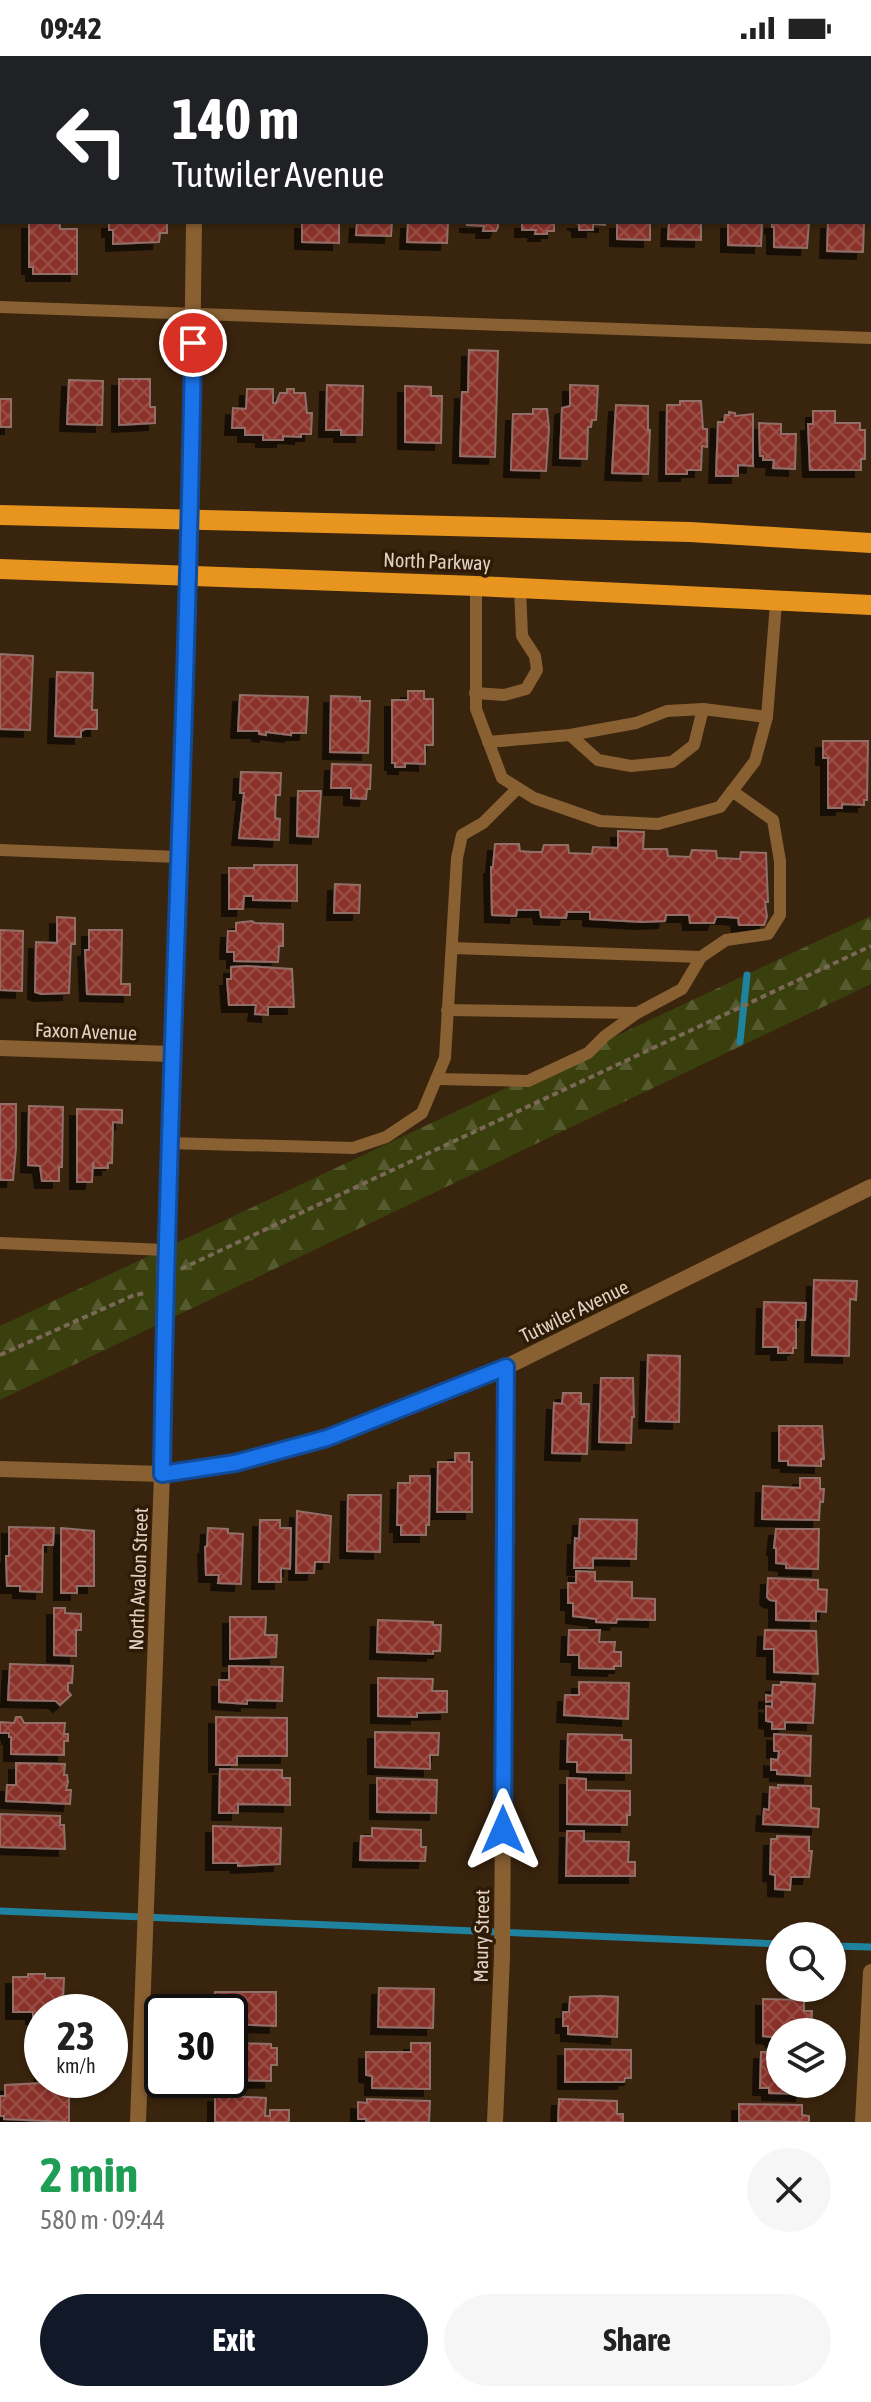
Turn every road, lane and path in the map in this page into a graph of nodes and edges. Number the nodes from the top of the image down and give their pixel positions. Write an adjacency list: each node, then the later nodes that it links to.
1 (194, 224): 3 (street, North Avalon Street)
2 (0, 307): 3 (lane)
3 (193, 314): 4 (lane); 6 (street, North Avalon Street)
4 (871, 338)
5 (0, 515): 6 (main road, North Parkway)
6 (190, 522): 7 (main road, North Parkway); 9 (street, North Avalon Street)
7 (871, 543)
8 (0, 569): 9 (main road, North Parkway)
9 (188, 575): 10 (main road, North Parkway); 22 (street, North Avalon Street)
10 (476, 586): 11 (main road, North Parkway); 14 (lane)
11 (520, 588): 12 (main road, North Parkway); 14 (lane)
12 (776, 603): 13 (main road, North Parkway); 16 (lane)
13 (871, 605)
14 (475, 693): 18 (lane)
15 (703, 709): 16 (lane); 17 (lane); 17 (lane)
16 (767, 717): 20 (lane)
17 (570, 735): 18 (lane)
18 (488, 742): 19 (lane)
19 (518, 788): 20 (lane); 24 (lane)
20 (732, 791): 25 (lane)
21 (0, 850): 22 (lane)
22 (178, 857): 29 (street, North Avalon Street)
23 (871, 946): 35 (path)
24 (452, 948): 25 (lane); 26 (lane)
25 (701, 957): 27 (lane)
26 (447, 1010): 27 (lane); 30 (lane)
27 (637, 1013): 30 (lane)
28 (0, 1048): 29 (street, Faxon Avenue)
29 (171, 1054): 31 (street, North Avalon Street)
30 (436, 1079): 31 (lane)
31 (168, 1143): 34 (street, North Avalon Street)
32 (871, 1187): 38 (street, Tutwiler Avenue)
33 (0, 1243): 34 (lane)
34 (165, 1250): 40 (street, North Avalon Street)
35 (182, 1268)
36 (142, 1295): 37 (path)
37 (0, 1355)
38 (506, 1367): 40 (street, Tutwiler Avenue); 43 (street, Maury Street)
39 (0, 1469): 40 (street, Tutwiler Avenue)
40 (162, 1474): 42 (street, North Avalon Street)
41 (871, 1972): 44 (street)
42 (138, 2122)
43 (495, 2122)
44 (863, 2122)

